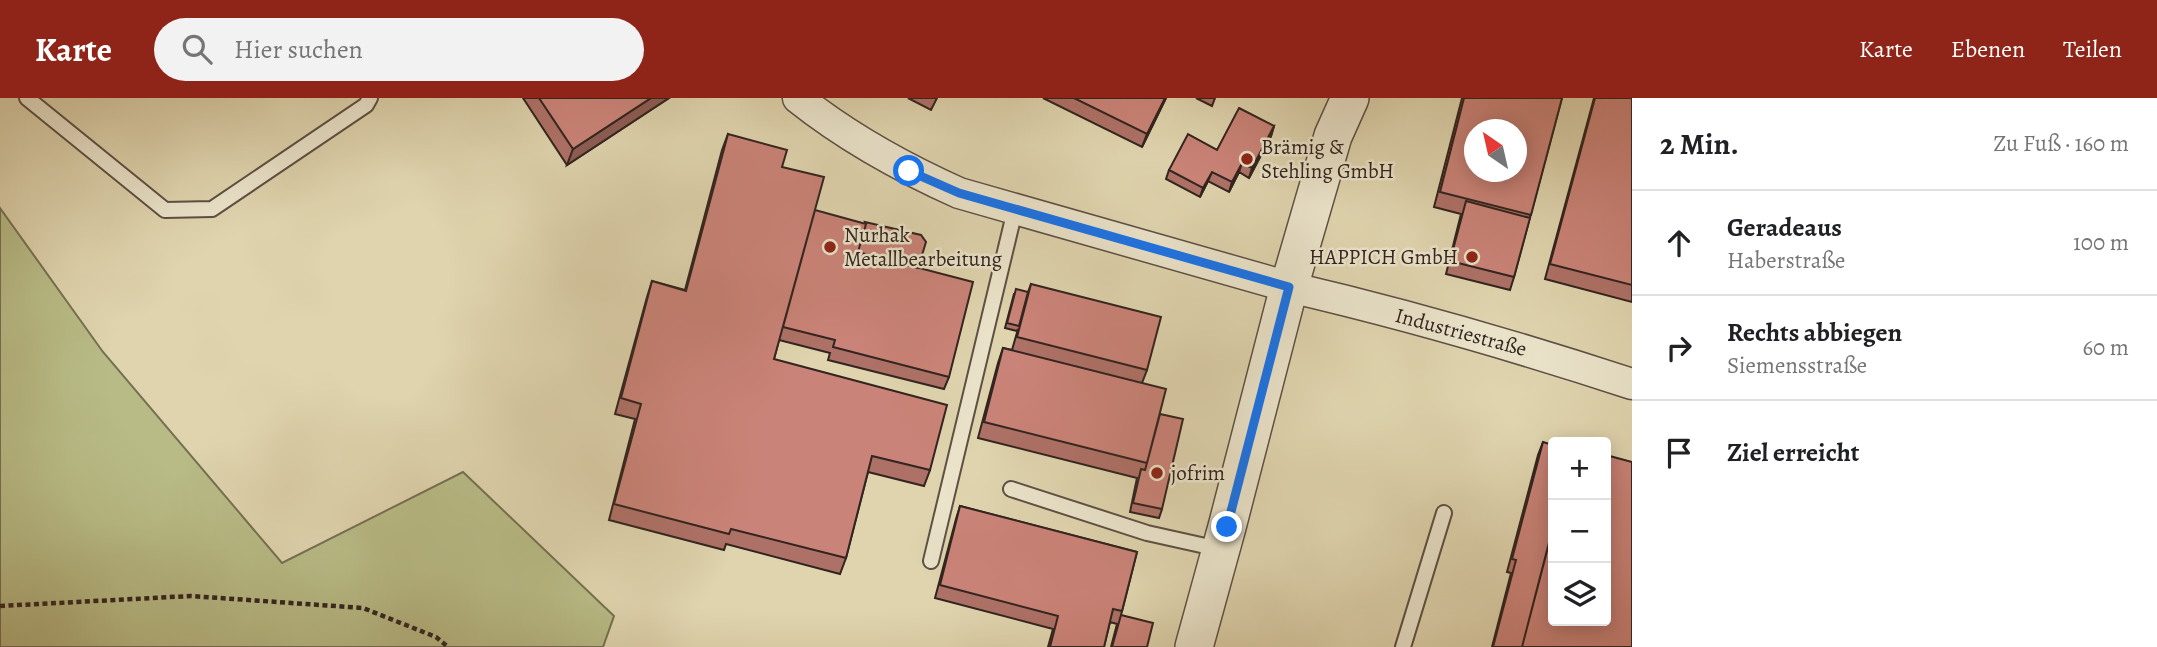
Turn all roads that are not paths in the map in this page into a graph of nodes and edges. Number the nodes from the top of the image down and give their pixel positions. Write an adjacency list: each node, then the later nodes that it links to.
1 (27, 98): 2 (lane)
2 (370, 98)
3 (798, 98): 5 (street, Industriestraße)
4 (1350, 98): 6 (street)
5 (1015, 210): 6 (street, Industriestraße); 11 (lane)
6 (1289, 287): 7 (street, Industriestraße); 10 (street)
7 (1632, 384)
8 (1011, 489): 10 (lane)
9 (1444, 513): 13 (lane)
10 (1220, 549): 12 (street)
11 (931, 561)
12 (1194, 647)
13 (1403, 647)

